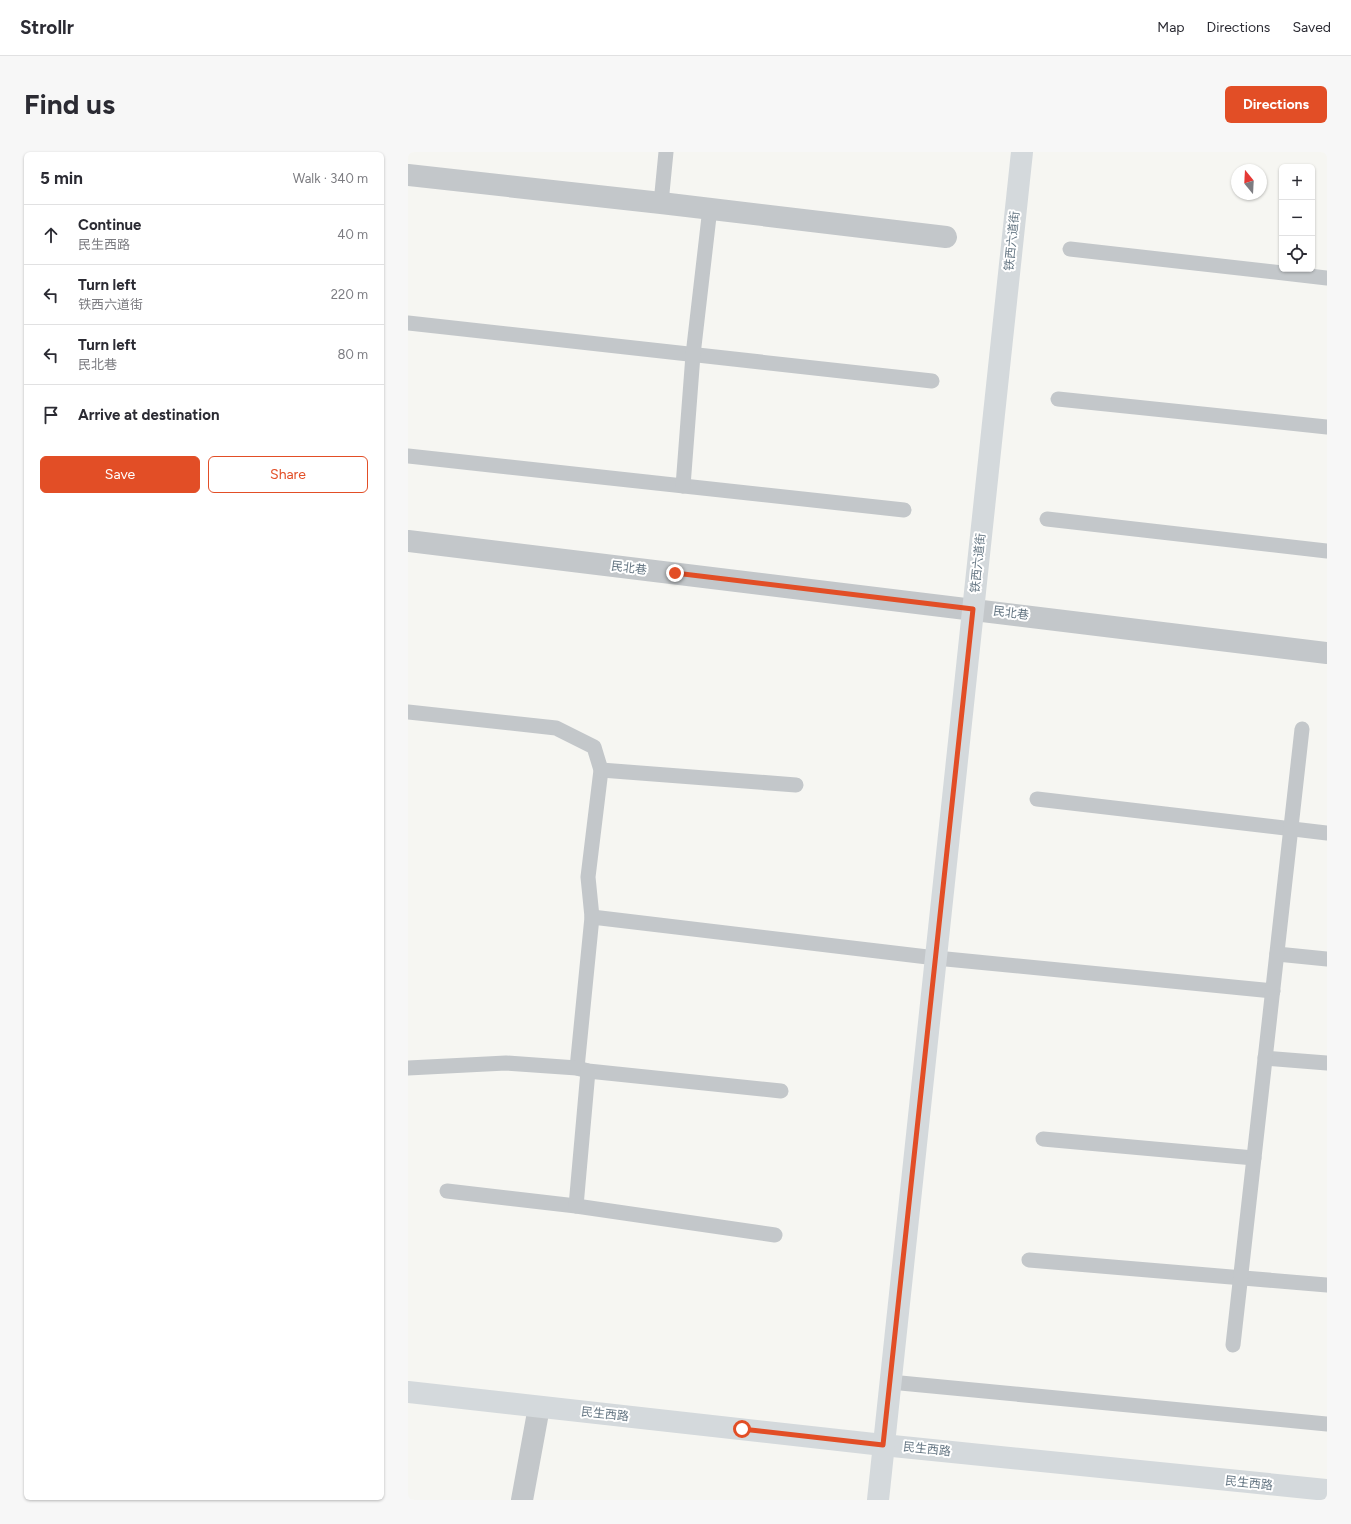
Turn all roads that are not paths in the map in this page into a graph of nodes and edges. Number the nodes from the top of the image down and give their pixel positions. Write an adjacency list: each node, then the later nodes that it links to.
1 (666, 152): 4 (lane)
2 (1022, 152): 20 (main road, 铁西六道街)
3 (408, 175): 4 (street)
4 (661, 202): 5 (street)
5 (710, 208): 6 (street); 10 (lane)
6 (946, 237)
7 (1070, 249): 8 (lane)
8 (1327, 278)
9 (408, 323): 10 (lane)
10 (693, 355): 11 (lane); 15 (lane)
11 (932, 381)
12 (1058, 399): 13 (lane)
13 (1327, 427)
14 (408, 456): 15 (lane)
15 (683, 486): 16 (lane)
16 (904, 510)
17 (1047, 518): 19 (lane)
18 (408, 541): 20 (street, 民北巷)
19 (1327, 551)
20 (973, 609): 21 (street, 民北巷); 31 (main road, 铁西六道街)
21 (1327, 653)
22 (408, 712): 24 (lane)
23 (1302, 729): 27 (lane)
24 (601, 770): 25 (lane); 29 (lane)
25 (796, 785)
26 (1037, 799): 27 (lane)
27 (1291, 829): 28 (lane); 30 (lane)
28 (1327, 833)
29 (592, 917): 31 (lane); 37 (lane)
30 (1277, 954): 32 (lane); 33 (lane)
31 (936, 958): 33 (lane); 48 (main road, 铁西六道街)
32 (1327, 959)
33 (1273, 991): 34 (lane)
34 (1266, 1058): 35 (lane); 40 (lane)
35 (1327, 1063)
36 (408, 1068): 37 (lane)
37 (582, 1069): 38 (lane); 42 (lane)
38 (780, 1091)
39 (1043, 1139): 40 (lane)
40 (1254, 1158): 45 (lane)
41 (447, 1191): 42 (lane)
42 (576, 1206): 43 (lane)
43 (776, 1236)
44 (1029, 1260): 45 (lane)
45 (1241, 1278): 46 (lane); 47 (lane)
46 (1327, 1285)
47 (1233, 1345)
48 (890, 1382): 51 (lane); 52 (main road, 铁西六道街)
49 (408, 1392): 50 (main road, 民生西路)
50 (539, 1407): 52 (main road, 民生西路); 54 (street)
51 (1327, 1424)
52 (883, 1445): 53 (main road, 民生西路); 55 (main road, 铁西六道街)
53 (1313, 1493)
54 (522, 1500)
55 (878, 1500)

